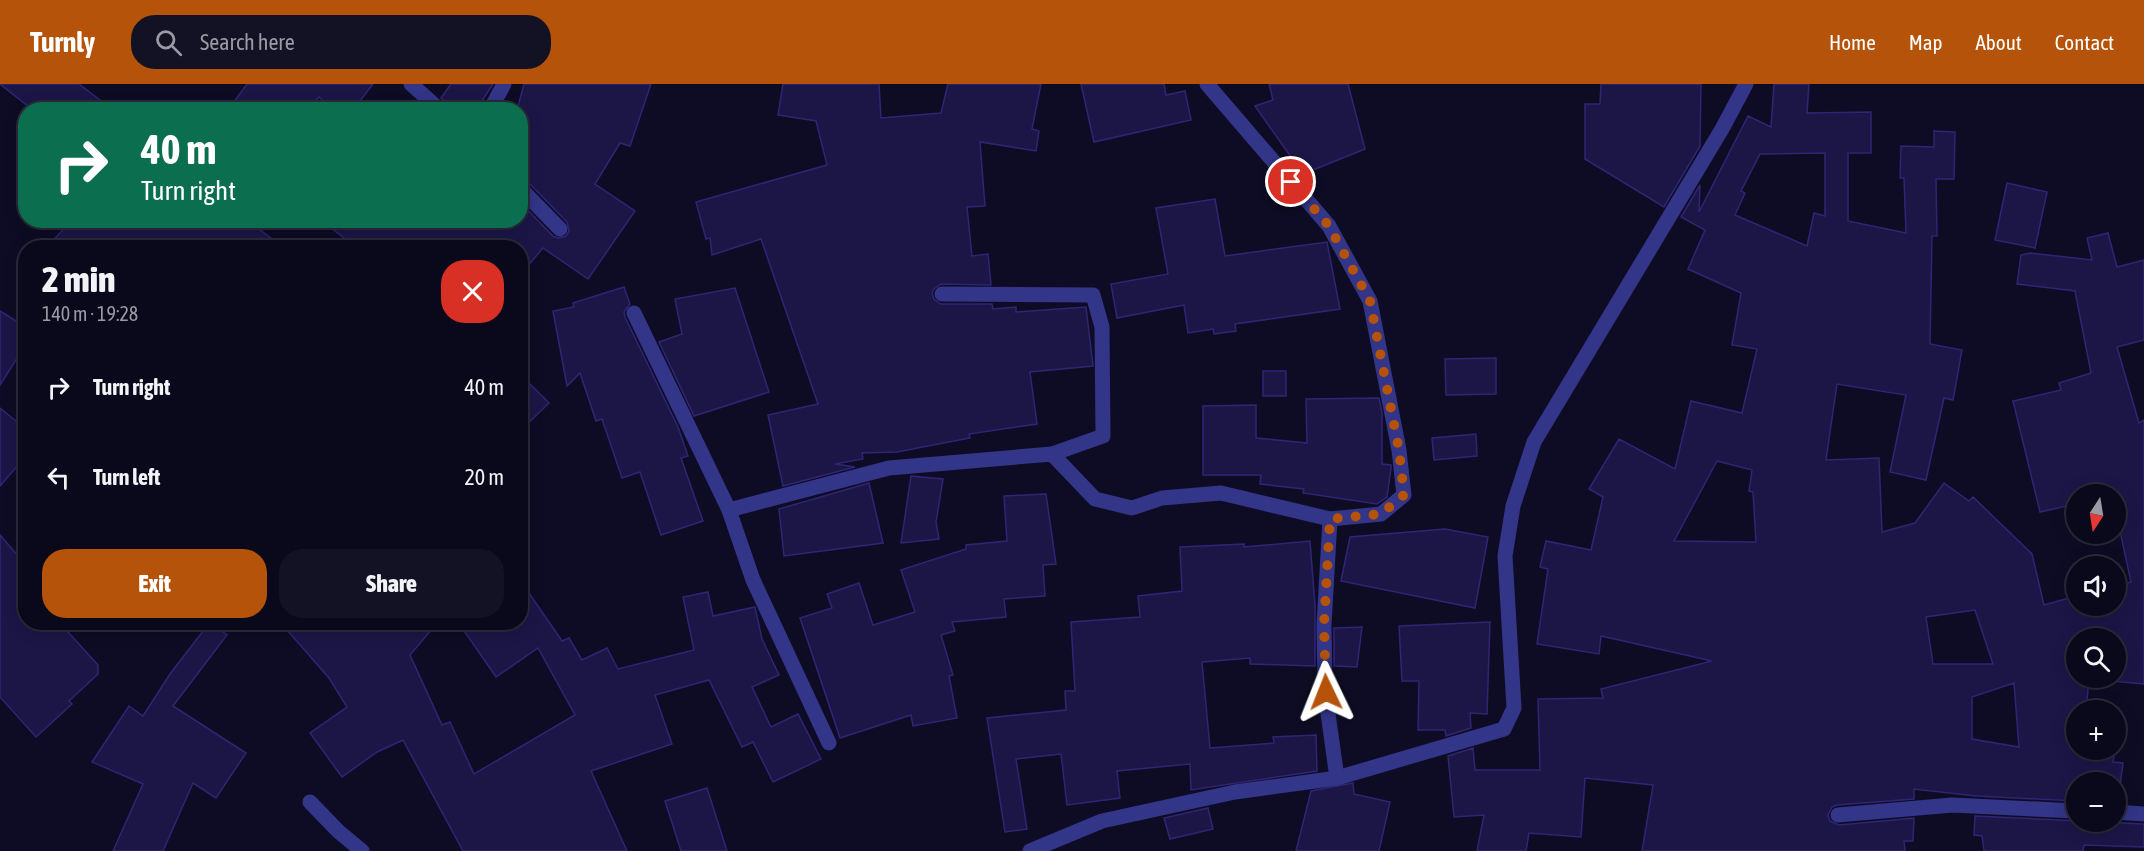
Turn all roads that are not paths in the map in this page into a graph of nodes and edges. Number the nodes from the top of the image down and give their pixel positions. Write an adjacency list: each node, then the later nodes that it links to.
1 (411, 84): 5 (street)
2 (504, 84): 6 (street)
3 (1207, 84): 13 (street)
4 (1746, 84): 15 (street)
5 (431, 102)
6 (494, 102)
7 (528, 196): 8 (street)
8 (560, 229)
9 (942, 294): 11 (street)
10 (634, 313): 12 (street)
11 (1052, 454): 12 (street); 13 (street)
12 (729, 510): 14 (street)
13 (1330, 519): 15 (street)
14 (829, 743)
15 (1337, 778): 22 (street)
16 (310, 802): 21 (street)
17 (2066, 811): 20 (street)
18 (2126, 813): 19 (street)
19 (2144, 814)
20 (1838, 815)
21 (362, 851)
22 (1030, 851)

